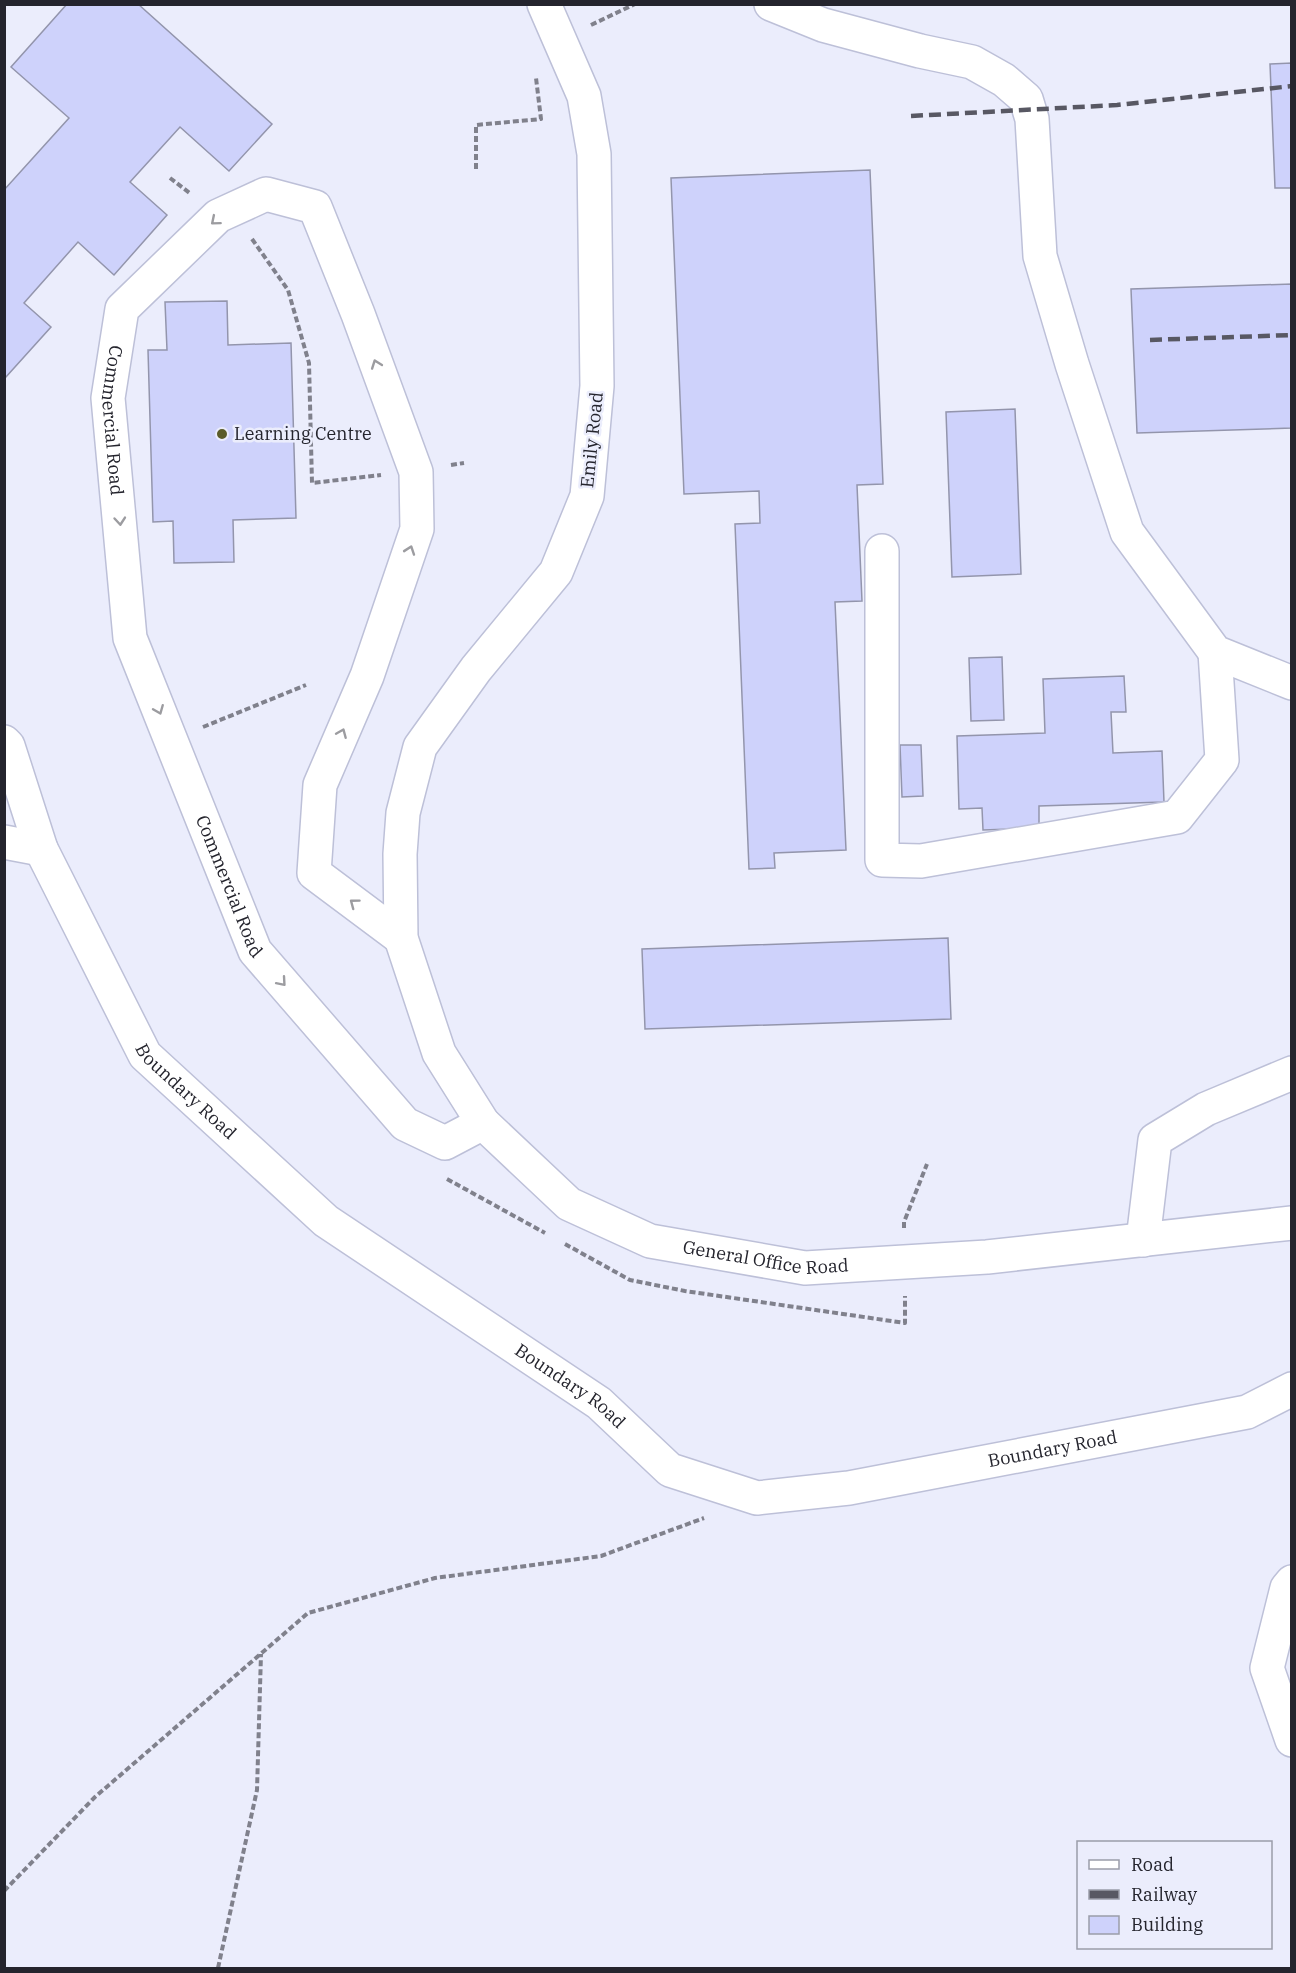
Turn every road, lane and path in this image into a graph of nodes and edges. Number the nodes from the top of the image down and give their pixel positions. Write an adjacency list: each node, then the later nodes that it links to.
1 (544, 4): 15 (street, Emily Road)
2 (771, 4): 8 (street)
3 (535, 72): 4 (path)
4 (476, 169)
5 (416, 472): 6 (path); 15 (street, Commercial Road, one-way to 5); 17 (street, Commercial Road, one-way to 17)
6 (312, 483)
7 (882, 551): 8 (street)
8 (1215, 652): 9 (street)
9 (1292, 683)
10 (306, 684): 11 (path)
11 (200, 728)
12 (4, 742): 14 (street, Boundary Road)
13 (4, 842): 14 (street)
14 (41, 849): 23 (street, Boundary Road)
15 (401, 938): 17 (street, General Office Road)
16 (1292, 1073): 21 (street)
17 (483, 1123): 21 (street, General Office Road)
18 (927, 1164): 19 (path)
19 (903, 1222)
20 (1292, 1223): 21 (street, General Office Road)
21 (1143, 1240)
22 (1292, 1389): 23 (street, Boundary Road)
23 (758, 1498): 25 (path)
24 (1292, 1582): 26 (street)
25 (261, 1653): 27 (path); 28 (path)
26 (1292, 1740)
27 (4, 1891)
28 (218, 1968)

